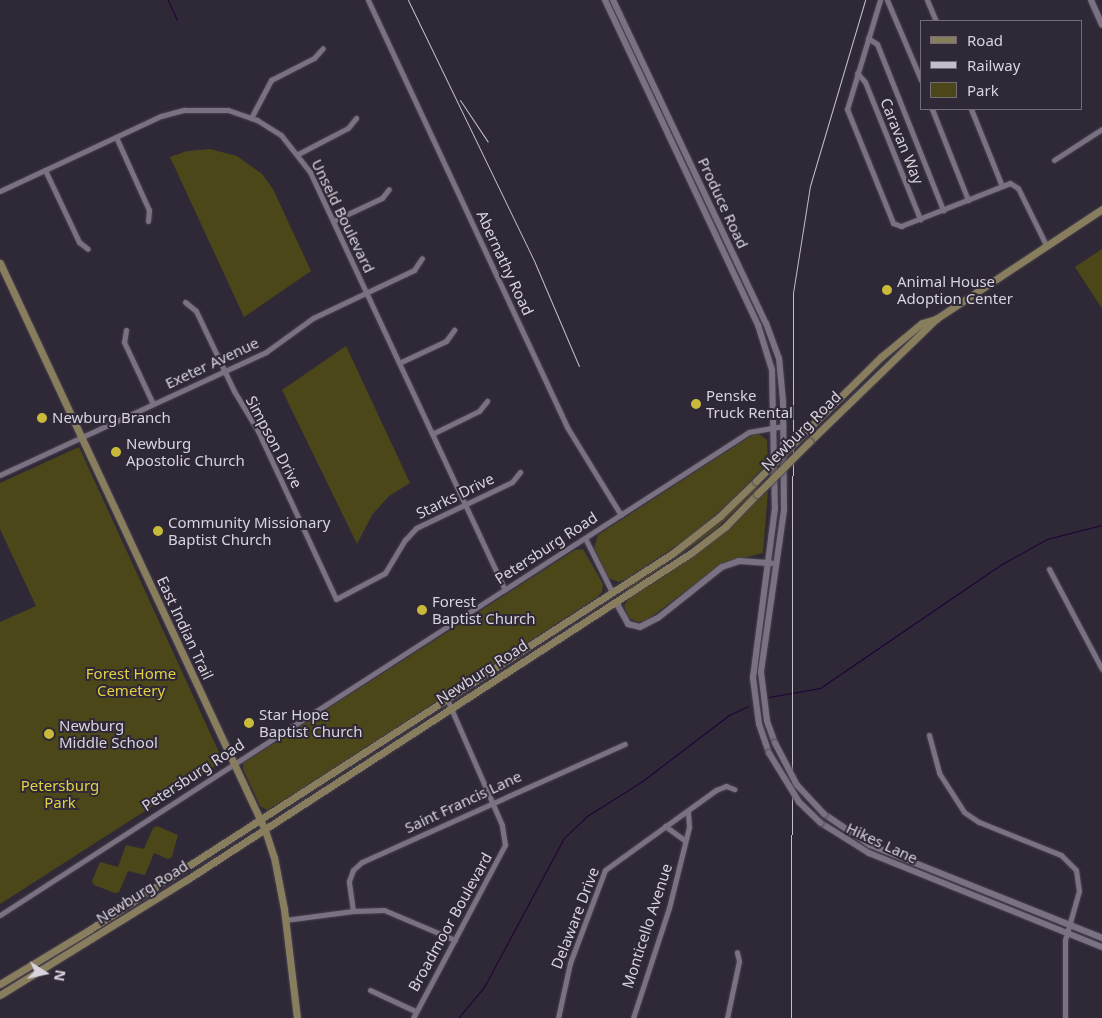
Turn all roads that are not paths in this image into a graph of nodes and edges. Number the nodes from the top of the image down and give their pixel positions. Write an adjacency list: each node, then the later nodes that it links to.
1 (368, 0): 52 (street, Abernathy Road)
2 (604, 0): 45 (street, Produce Road)
3 (613, 0): 46 (street, Produce Road)
4 (880, 0): 10 (street)
5 (887, 0): 13 (street)
6 (927, 0): 8 (street)
7 (1092, 0): 9 (street)
8 (936, 20)
9 (1102, 25)
10 (868, 38): 12 (street); 28 (street)
11 (322, 48): 16 (street)
12 (857, 73): 29 (street, Caravan Way); 29 (street)
13 (920, 78)
14 (932, 110): 26 (street)
15 (971, 110): 23 (street)
16 (251, 118): 19 (street, Unseld Boulevard); 20 (street, Unseld Boulevard)
17 (356, 118): 20 (street)
18 (1102, 129): 21 (street)
19 (116, 137): 22 (street, Unseld Boulevard); 30 (street)
20 (298, 154): 31 (street, Unseld Boulevard)
21 (1054, 160)
22 (45, 170): 25 (street, Unseld Boulevard); 33 (street)
23 (1002, 186): 26 (street); 32 (street)
24 (389, 189): 31 (street)
25 (0, 191)
26 (968, 200): 28 (street)
27 (1102, 209): 32 (main road, Newburg Road)
28 (943, 210): 29 (street)
29 (920, 219)
30 (148, 221)
31 (333, 221): 36 (street, Unseld Boulevard)
32 (1046, 245): 38 (main road, Newburg Road)
33 (88, 249)
34 (422, 258): 36 (street, Exeter Avenue)
35 (0, 263): 48 (main road, East Indian Trail)
36 (366, 292): 41 (street, Unseld Boulevard); 42 (street, Exeter Avenue)
37 (185, 302): 42 (street, Simpson Drive)
38 (936, 319): 58 (main road, Newburg Road, bridge); 60 (main road, Newburg Road, bridge)
39 (126, 330): 44 (street)
40 (454, 330): 41 (street)
41 (399, 363): 47 (street, Unseld Boulevard)
42 (224, 371): 44 (street, Exeter Avenue); 59 (street, Simpson Drive)
43 (487, 401): 47 (street)
44 (154, 404): 48 (street, Exeter Avenue)
45 (775, 425): 46 (street, Petersburg Road); 52 (street, Petersburg Road); 54 (street, Hikes Lane)
46 (783, 426): 55 (street, Hikes Lane)
47 (432, 434): 51 (street, Unseld Boulevard)
48 (81, 438): 50 (street, Exeter Avenue); 66 (main road, East Indian Trail)
49 (520, 472): 51 (street, Starks Drive)
50 (0, 475)
51 (465, 504): 57 (street, Unseld Boulevard); 59 (street, Starks Drive)
52 (621, 515): 53 (street, Petersburg Road)
53 (585, 538): 57 (street, Petersburg Road); 58 (street)
54 (769, 562): 55 (street); 60 (street); 78 (street, Hikes Lane, bridge)
55 (777, 563): 77 (street, Hikes Lane, bridge)
56 (1049, 569): 61 (street)
57 (504, 590): 66 (street, Petersburg Road)
58 (612, 592): 62 (main road, Newburg Road)
59 (336, 599)
60 (616, 602): 63 (main road, Newburg Road)
61 (1102, 669)
62 (448, 699): 63 (street, Broadmoor Boulevard); 70 (main road, Newburg Road)
63 (451, 708): 68 (street, Broadmoor Boulevard); 72 (main road, Newburg Road)
64 (929, 735): 77 (street)
65 (625, 744): 68 (street, Saint Francis Lane)
66 (234, 764): 70 (main road, East Indian Trail); 75 (street, Petersburg Road)
67 (734, 789): 69 (street, Delaware Drive)
68 (492, 802): 74 (street, Saint Francis Lane); 80 (street, Broadmoor Boulevard)
69 (688, 812): 71 (street, Delaware Drive); 73 (street, Monticello Avenue)
70 (261, 819): 72 (main road, East Indian Trail); 83 (main road, Newburg Road)
71 (665, 826): 73 (street); 89 (street, Delaware Drive)
72 (265, 830): 76 (main road, East Indian Trail); 85 (main road, Newburg Road)
73 (684, 840): 90 (street, Monticello Avenue)
74 (352, 911): 76 (street); 80 (street)
75 (0, 915)
76 (285, 920): 87 (main road, East Indian Trail)
77 (1068, 925): 78 (street); 79 (street, Hikes Lane)
78 (1066, 934): 81 (street, Hikes Lane); 92 (street)
79 (1102, 938)
80 (455, 940): 86 (street, Broadmoor Boulevard)
81 (1102, 947)
82 (737, 952): 91 (street)
83 (0, 984)
84 (370, 990): 86 (street)
85 (0, 995)
86 (416, 1012): 88 (street, Broadmoor Boulevard)
87 (298, 1018)
88 (413, 1018)
89 (558, 1018)
90 (634, 1018)
91 (727, 1018)
92 (1065, 1018)

